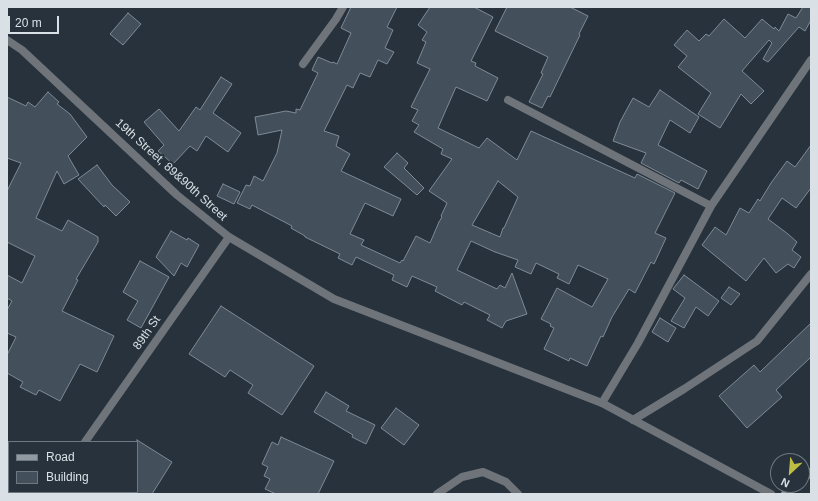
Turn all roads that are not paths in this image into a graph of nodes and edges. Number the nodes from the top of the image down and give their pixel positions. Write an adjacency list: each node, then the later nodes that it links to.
1 (343, 7): 4 (street)
2 (7, 40): 7 (street, 19th Street, 89&90th Street)
3 (811, 60): 6 (street)
4 (303, 64)
5 (508, 100): 6 (street)
6 (711, 206): 9 (street)
7 (229, 237): 9 (street, 19th Street, 89&90th Street); 11 (street, 89th St)
8 (811, 274): 10 (street)
9 (602, 403): 10 (street, 19th Street, 89&90th Street)
10 (633, 420): 14 (street, 19th Street, 89&90th Street)
11 (86, 441)
12 (436, 494): 13 (street)
13 (518, 494)
14 (771, 494)

